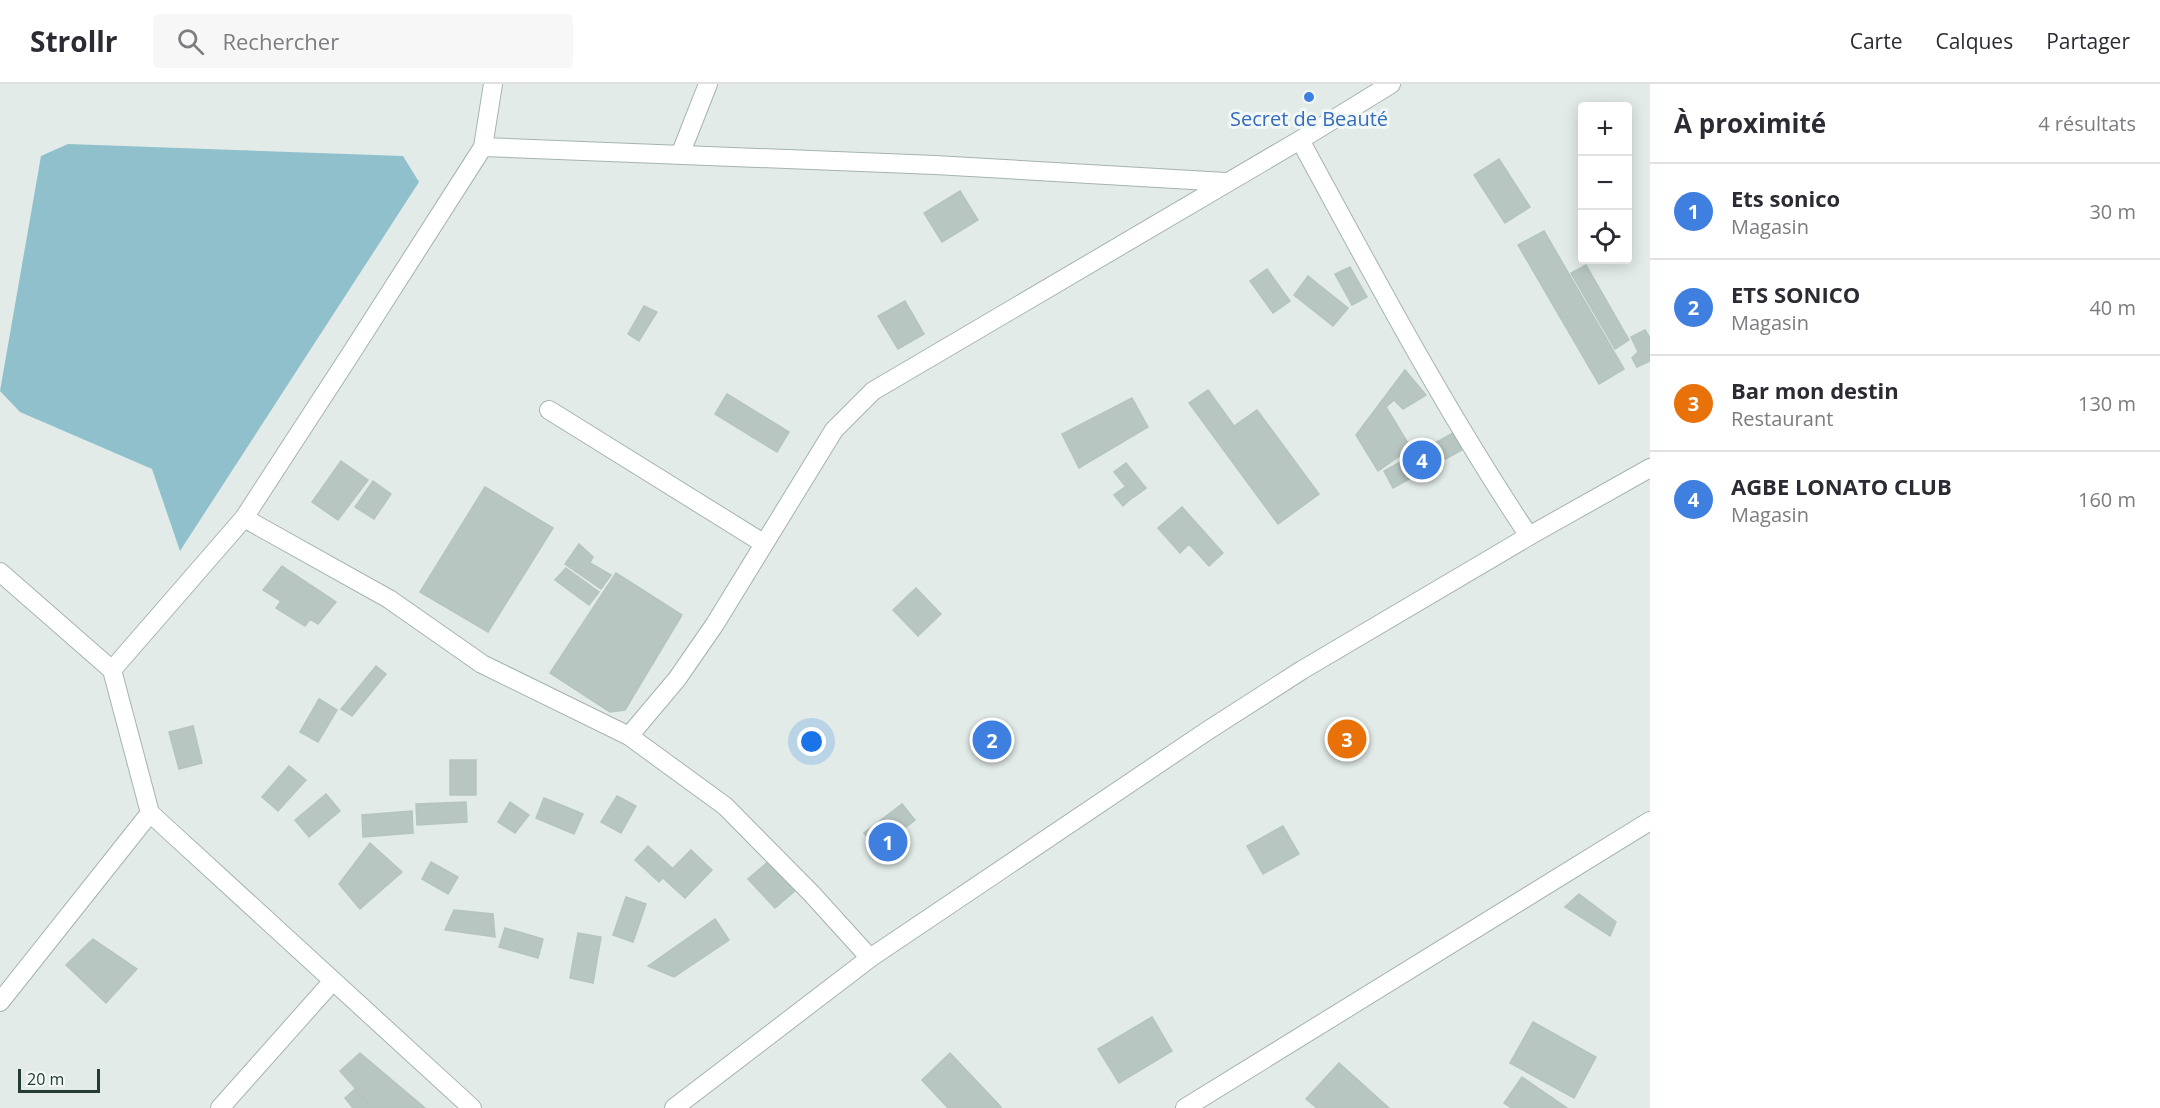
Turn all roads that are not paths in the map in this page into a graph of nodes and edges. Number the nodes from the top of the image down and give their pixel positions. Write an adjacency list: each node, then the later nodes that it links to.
1 (493, 84): 5 (street)
2 (708, 84): 6 (street)
3 (1390, 84): 4 (street)
4 (1300, 140): 7 (street); 11 (street)
5 (483, 147): 6 (street); 10 (street)
6 (680, 155): 7 (street)
7 (1226, 182): 12 (street)
8 (549, 410): 12 (street)
9 (1650, 468): 11 (street)
10 (244, 518): 14 (street); 15 (street)
11 (1529, 536): 18 (street)
12 (763, 543): 15 (street)
13 (0, 572): 14 (street)
14 (112, 670): 16 (street)
15 (629, 736): 18 (street)
16 (150, 813): 19 (street); 20 (street)
17 (1650, 821): 24 (street)
18 (870, 958): 23 (street)
19 (332, 982): 21 (street); 22 (street)
20 (0, 1002)
21 (220, 1108)
22 (472, 1108)
23 (674, 1108)
24 (1185, 1108)

